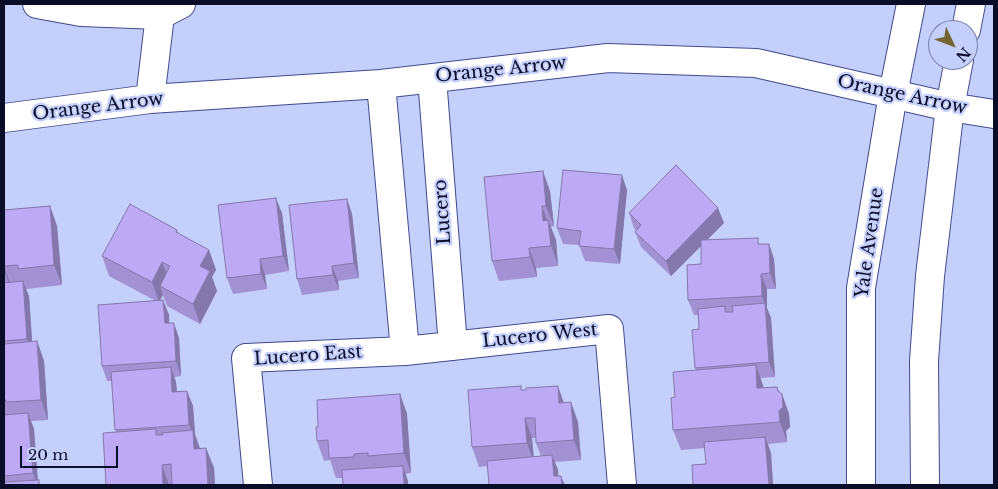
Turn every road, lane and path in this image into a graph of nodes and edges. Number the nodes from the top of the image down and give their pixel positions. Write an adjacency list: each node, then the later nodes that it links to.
1 (37, 4): 4 (street)
2 (911, 4): 9 (street, Yale Avenue)
3 (971, 4): 5 (street)
4 (166, 8): 10 (street)
5 (968, 20)
6 (957, 70): 11 (street)
7 (432, 78): 8 (street, Orange Arrow); 9 (street, Orange Arrow); 14 (street, Lucero)
8 (381, 84): 10 (street, Orange Arrow); 15 (street)
9 (894, 94): 11 (street, Orange Arrow); 18 (street, Yale Avenue)
10 (150, 99): 13 (street, Orange Arrow)
11 (950, 107): 12 (street, Orange Arrow); 19 (street)
12 (994, 114)
13 (4, 118)
14 (453, 346): 15 (street, Lucero West); 17 (street, Lucero West)
15 (405, 351): 16 (street, Lucero East)
16 (258, 485)
17 (622, 485)
18 (861, 485)
19 (925, 485)

